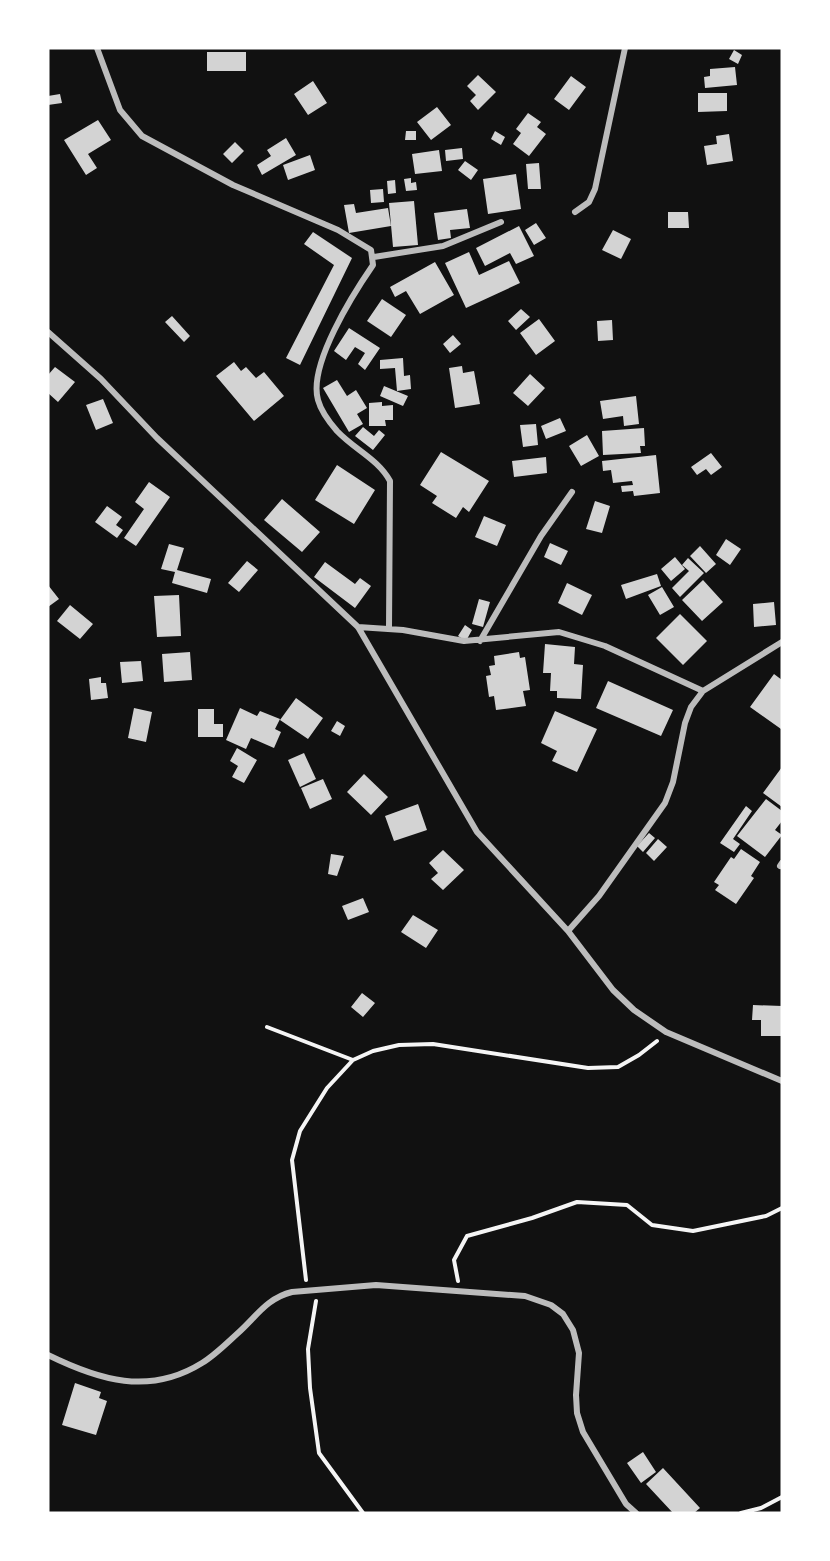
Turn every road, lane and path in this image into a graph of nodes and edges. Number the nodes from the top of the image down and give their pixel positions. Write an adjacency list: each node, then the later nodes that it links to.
1 (97, 48): 5 (street)
2 (625, 48): 3 (street)
3 (575, 212)
4 (501, 222): 5 (street)
5 (374, 257): 9 (street)
6 (48, 333): 8 (street)
7 (573, 492): 10 (street)
8 (358, 627): 9 (street); 13 (street)
9 (389, 629): 10 (street)
10 (480, 641): 12 (street)
11 (782, 642): 12 (street)
12 (703, 691): 13 (street)
13 (568, 931): 15 (street)
14 (267, 1027): 16 (path)
15 (666, 1032): 16 (path); 17 (street)
16 (353, 1060): 21 (path)
17 (782, 1081)
18 (782, 1208): 19 (path)
19 (459, 1291): 20 (street); 25 (street)
20 (318, 1292): 21 (street); 24 (path)
21 (308, 1293): 22 (street)
22 (48, 1355)
23 (782, 1497): 26 (path)
24 (363, 1513)
25 (636, 1513)
26 (741, 1513)

